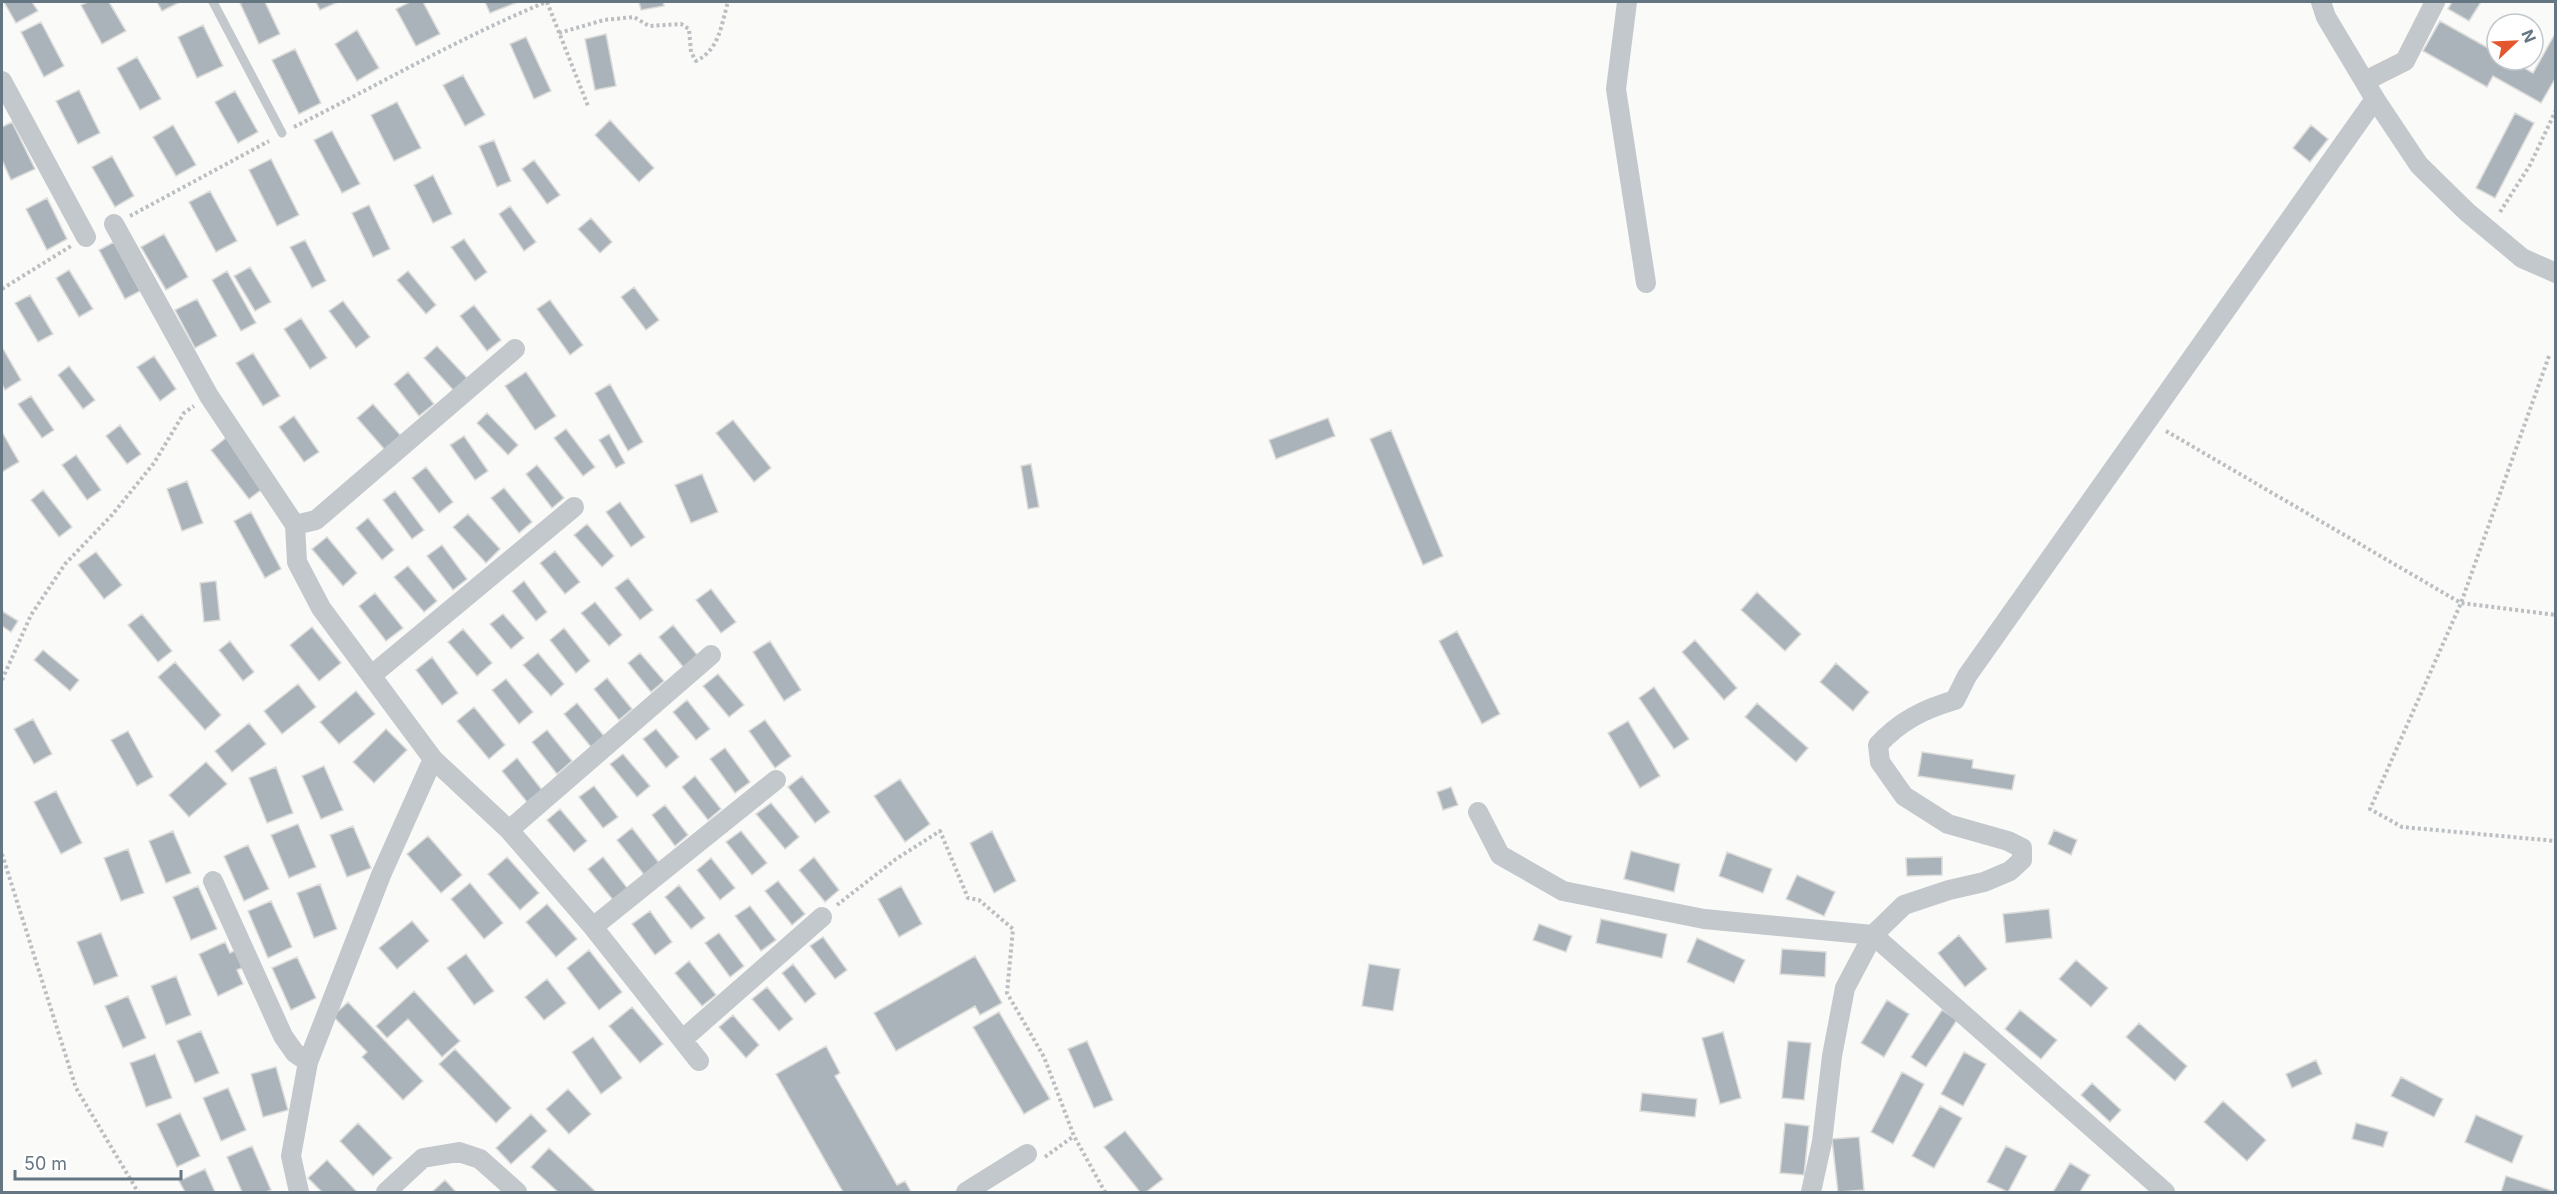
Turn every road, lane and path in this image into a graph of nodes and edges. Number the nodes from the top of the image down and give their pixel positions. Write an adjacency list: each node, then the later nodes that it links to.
1 (213, 2): 13 (lane)
2 (546, 2): 7 (path)
3 (728, 2): 7 (path)
4 (1627, 2): 18 (street)
5 (2321, 2): 9 (street)
6 (2435, 2): 9 (street)
7 (559, 33): 11 (path)
8 (2, 81): 16 (street)
9 (2365, 81): 10 (street)
10 (2375, 99): 15 (street); 22 (street)
11 (588, 106)
12 (2556, 110): 15 (path)
13 (282, 133)
14 (114, 224): 21 (street)
15 (2488, 231): 17 (street)
16 (86, 237)
17 (2556, 273)
18 (1646, 283)
19 (515, 349): 24 (street)
20 (2549, 356): 25 (path)
21 (209, 396): 24 (street); 29 (path)
22 (2148, 420): 25 (path); 39 (street)
23 (574, 507): 28 (street)
24 (295, 525): 28 (street)
25 (2461, 603): 26 (path); 34 (path)
26 (2556, 615)
27 (711, 655): 33 (street)
28 (372, 675): 30 (street)
29 (2, 680)
30 (433, 759): 33 (street); 42 (street)
31 (776, 780): 38 (street)
32 (1478, 812): 39 (street)
33 (509, 830): 38 (street)
34 (2556, 841)
35 (2, 854): 45 (path)
36 (213, 881): 42 (street)
37 (822, 917): 40 (street); 43 (path)
38 (593, 927): 40 (street)
39 (1873, 935): 51 (street); 52 (street)
40 (682, 1040): 41 (street)
41 (699, 1061)
42 (308, 1062): 46 (street)
43 (1074, 1136): 44 (path); 50 (path)
44 (1027, 1154): 49 (street)
45 (138, 1192)
46 (299, 1192)
47 (386, 1192): 48 (street)
48 (518, 1192)
49 (966, 1192)
50 (1105, 1192)
51 (1811, 1192)
52 (2165, 1192)

